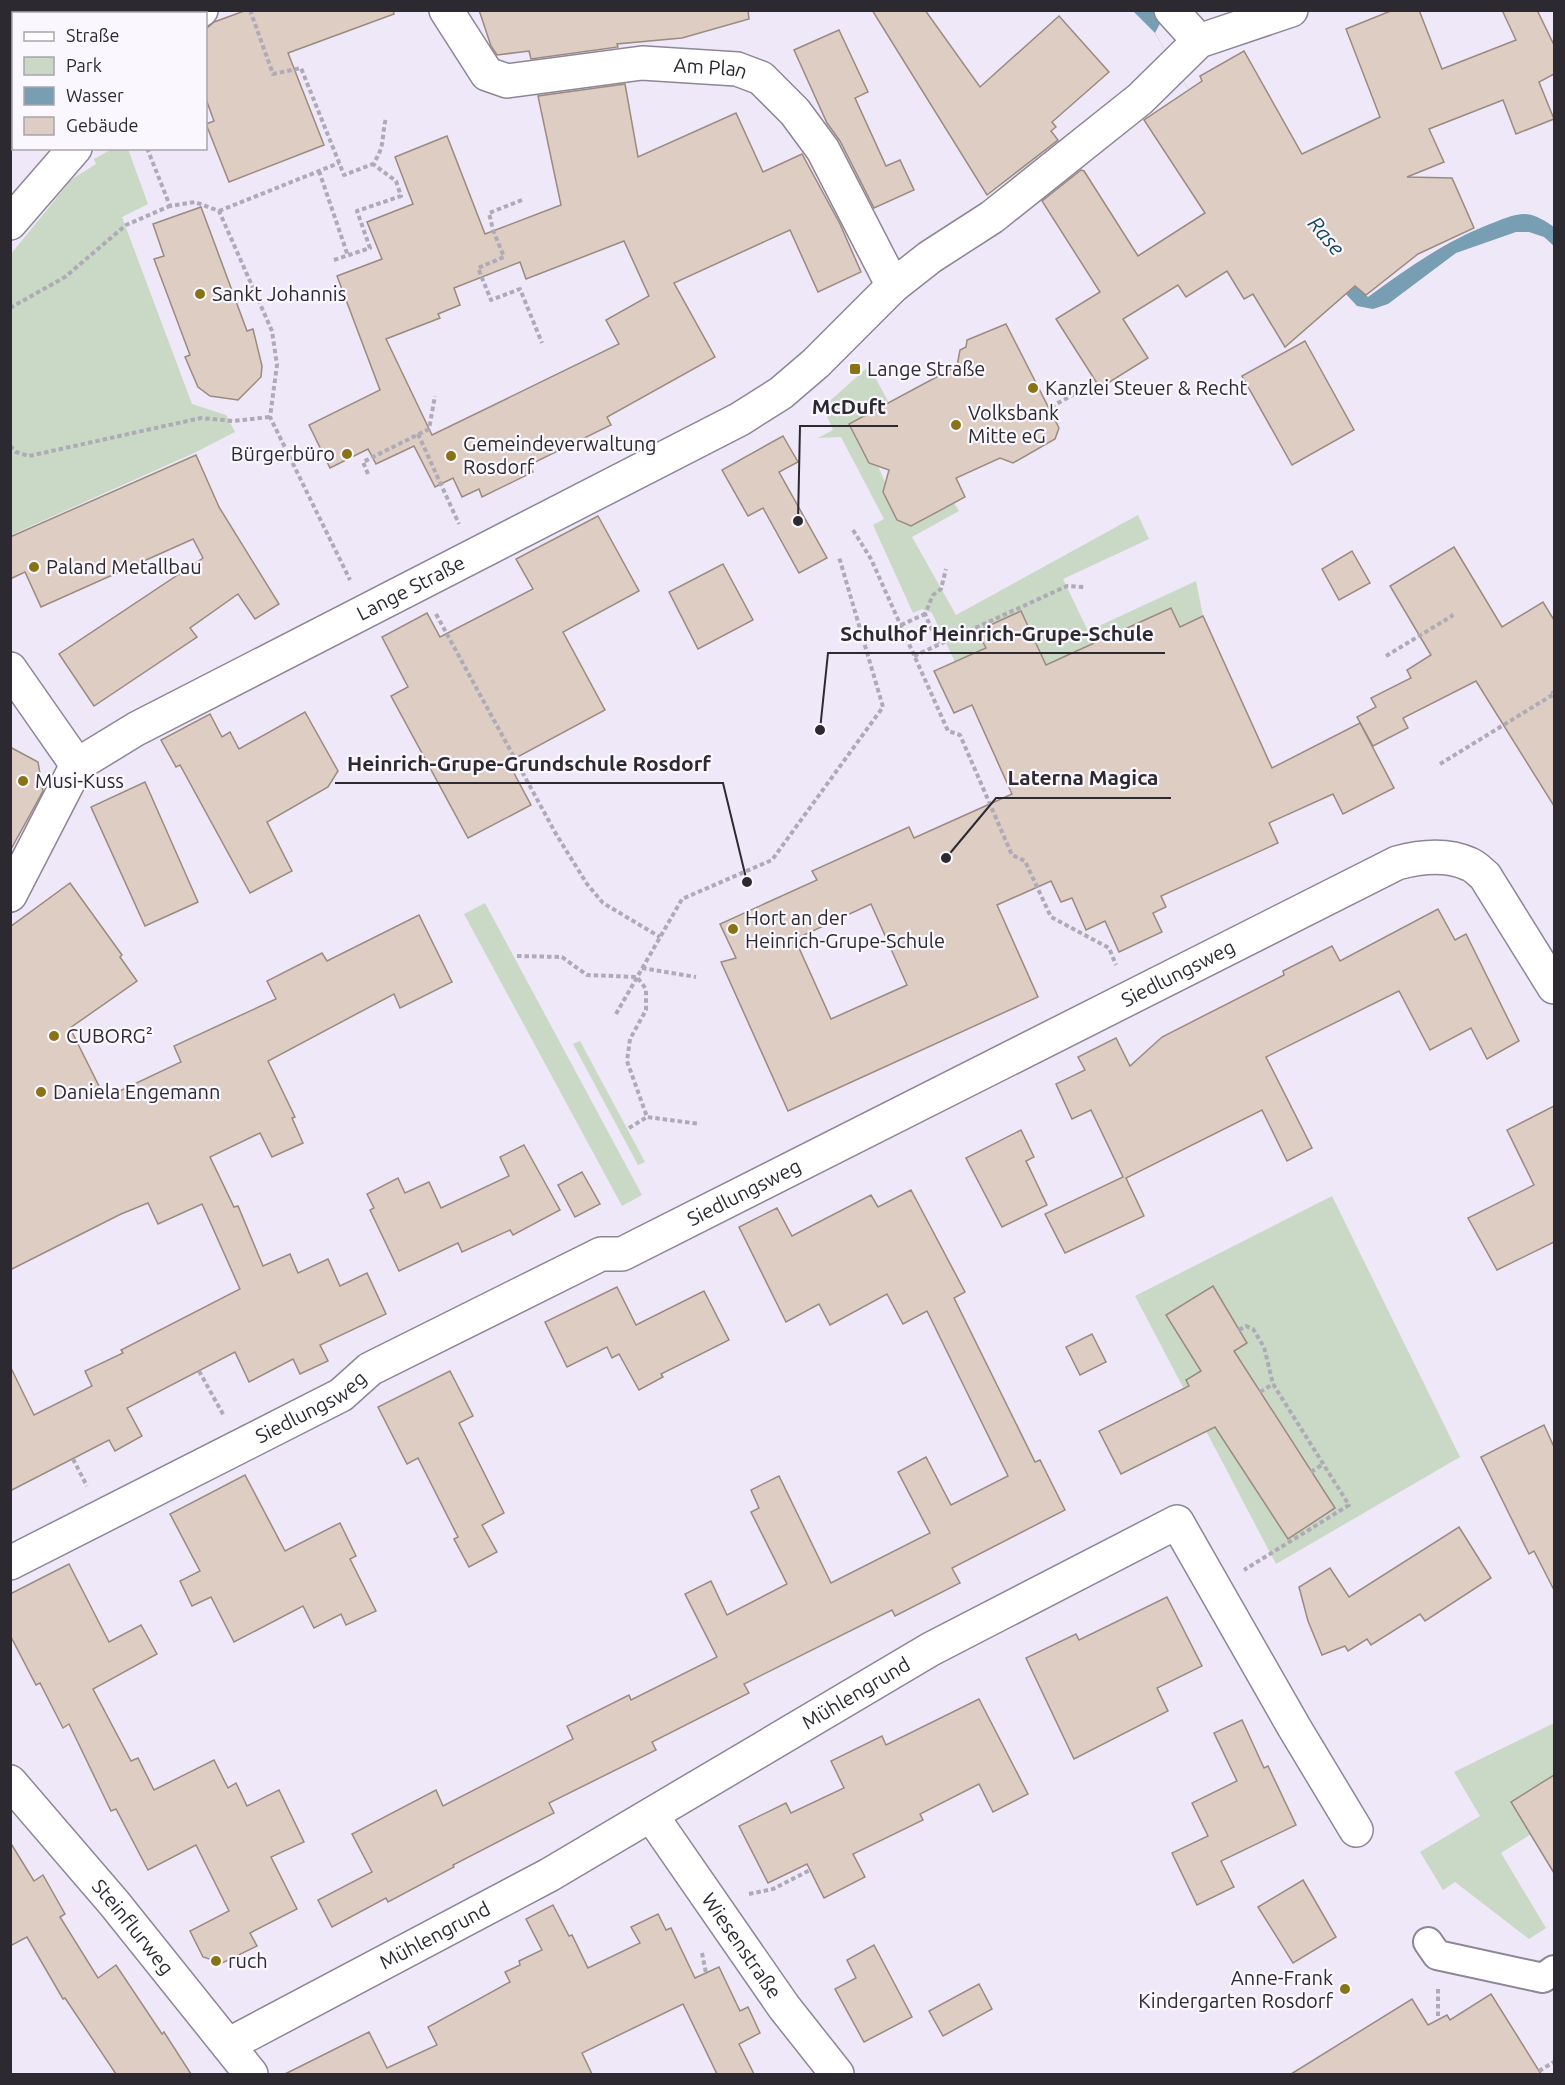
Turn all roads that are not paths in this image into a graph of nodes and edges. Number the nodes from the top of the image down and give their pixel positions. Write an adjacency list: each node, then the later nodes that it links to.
1 (447, 10): 7 (street, Am Plan)
2 (1171, 10): 4 (street)
3 (1291, 10): 4 (street, Lange Straße)
4 (1186, 54): 7 (street, Lange Straße)
5 (73, 150): 6 (street)
6 (10, 223)
7 (893, 286): 9 (street, Lange Straße)
8 (10, 669): 9 (street)
9 (77, 765): 10 (street)
10 (10, 895)
11 (1554, 987): 12 (street, Siedlungsweg)
12 (10, 1563)
13 (10, 1782): 18 (street, Steinflurweg)
14 (651, 1815): 15 (street, Mühlengrund); 18 (street, Mühlengrund); 20 (street, Wiesenstraße)
15 (1356, 1830)
16 (1428, 1942): 17 (street)
17 (1554, 1971)
18 (228, 2045): 19 (street, Steinflurweg)
19 (251, 2074)
20 (837, 2074)

